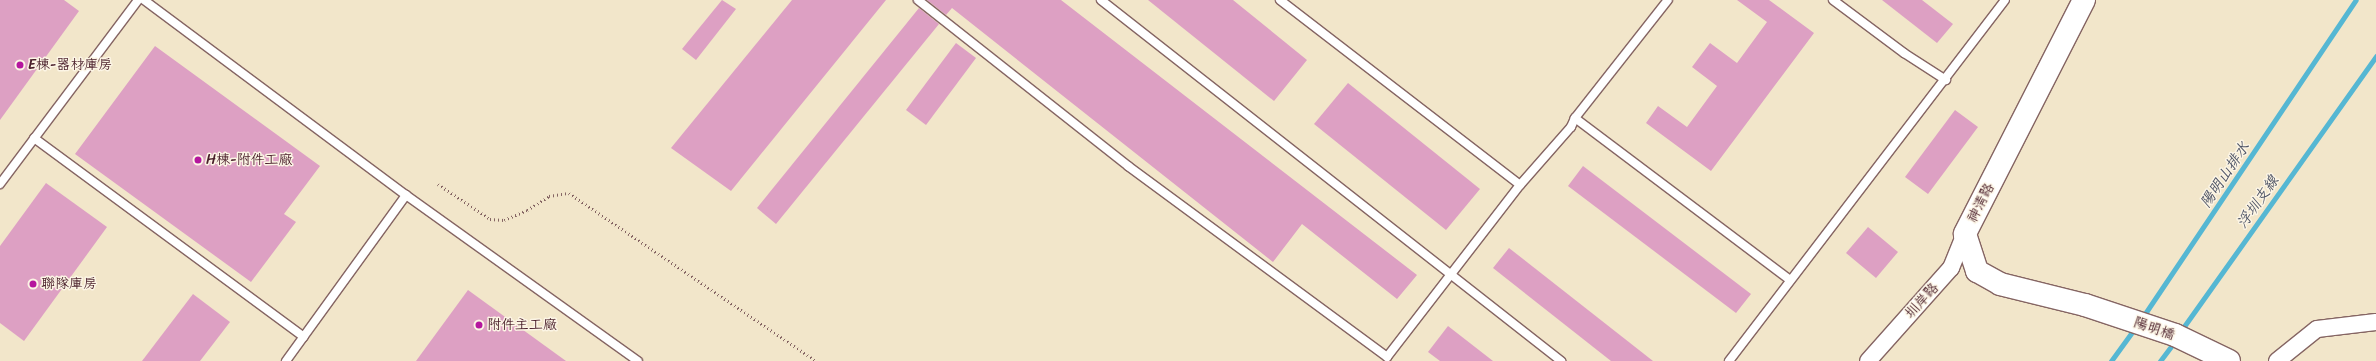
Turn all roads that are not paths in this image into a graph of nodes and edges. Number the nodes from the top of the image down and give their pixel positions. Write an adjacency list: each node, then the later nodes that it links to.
1 (138, 0): 12 (lane)
2 (144, 0): 15 (lane)
3 (918, 0): 17 (lane)
4 (1101, 0): 17 (lane)
5 (1280, 0): 14 (lane)
6 (1668, 0): 11 (lane)
7 (1833, 0): 10 (lane)
8 (2005, 0): 10 (lane)
9 (2084, 0): 16 (street, 神清路)
10 (1946, 80): 18 (lane)
11 (1575, 118): 14 (lane); 18 (lane)
12 (34, 138): 13 (lane); 21 (lane)
13 (0, 184)
14 (1520, 185): 17 (lane)
15 (406, 195): 21 (lane); 23 (lane)
16 (1965, 234): 19 (street, 神清路); 26 (street, 圳岸路)
17 (1451, 275): 24 (lane)
18 (1790, 280): 25 (lane)
19 (2124, 318): 27 (street, 陽明橋)
20 (2376, 322): 28 (street)
21 (304, 336): 22 (lane)
22 (286, 361)
23 (638, 361)
24 (1561, 361)
25 (1729, 361)
26 (1868, 361)
27 (2229, 361)
28 (2277, 361)

